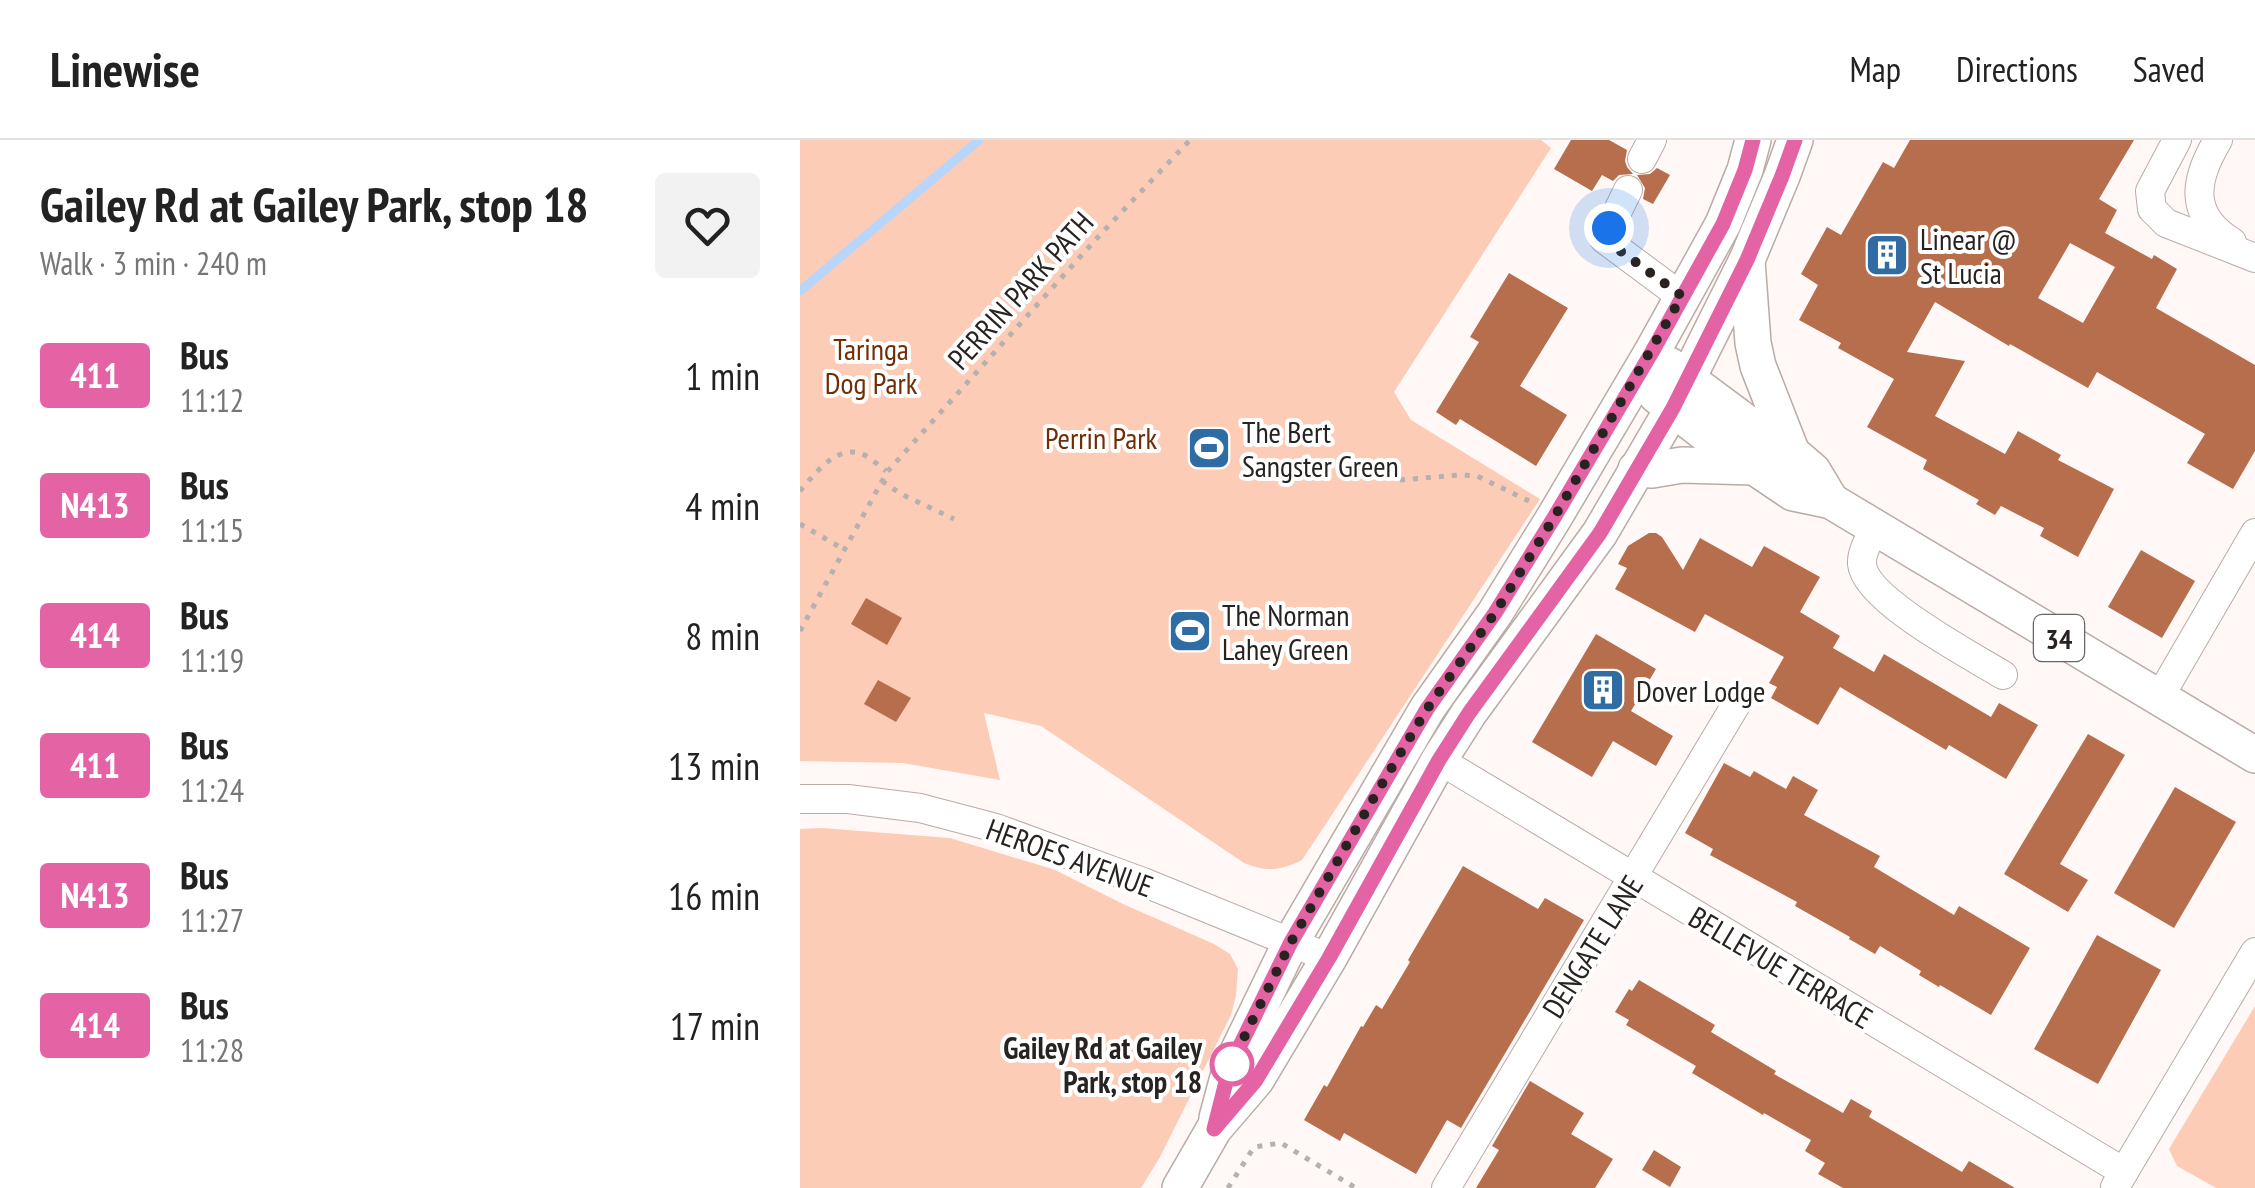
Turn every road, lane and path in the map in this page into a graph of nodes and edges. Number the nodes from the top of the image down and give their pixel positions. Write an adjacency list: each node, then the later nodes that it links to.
1 (1190, 140): 15 (path, PERRIN PARK PATH)
2 (1753, 140): 9 (main road)
3 (1794, 140): 8 (main road, 34)
4 (2178, 140): 7 (street)
5 (2218, 140): 7 (street)
6 (1628, 190): 9 (street)
7 (2255, 257)
8 (1747, 260): 11 (main road); 12 (main road, 34)
9 (1682, 296): 10 (main road)
10 (1643, 366): 11 (main road); 34 (main road)
11 (1680, 393): 12 (main road); 13 (main road, 34); 14 (main road)
12 (1792, 453): 19 (main road, 34)
13 (1755, 467): 14 (main road); 19 (main road, 34)
14 (1636, 469): 31 (main road)
15 (887, 472): 17 (path, PERRIN PARK PATH); 18 (path)
16 (1400, 480): 20 (path)
17 (882, 482): 21 (path); 25 (path, PERRIN PARK PATH)
18 (800, 490)
19 (1831, 501): 23 (main road, 34)
20 (1540, 508)
21 (954, 519)
22 (800, 524): 25 (path)
23 (1875, 527): 27 (street); 28 (main road, 34)
24 (2255, 533): 28 (street)
25 (845, 550): 26 (path, PERRIN PARK PATH)
26 (800, 631)
27 (2003, 675)
28 (2159, 698): 30 (main road, 34)
29 (1738, 703): 33 (street, DENGATE LANE)
30 (2255, 755)
31 (1439, 760): 33 (street, BELLEVUE TERRACE); 36 (main road)
32 (800, 799): 34 (street, HEROES AVENUE)
33 (1632, 878): 38 (street, BELLEVUE TERRACE); 42 (street, DENGATE LANE)
34 (1291, 942): 36 (street, HEROES AVENUE); 37 (main road)
35 (2255, 952): 38 (street)
36 (1329, 958): 37 (main road)
37 (1214, 1129): 39 (main road)
38 (2124, 1182)
39 (1180, 1188)
40 (1228, 1188): 41 (path)
41 (1356, 1188)
42 (1446, 1188)

